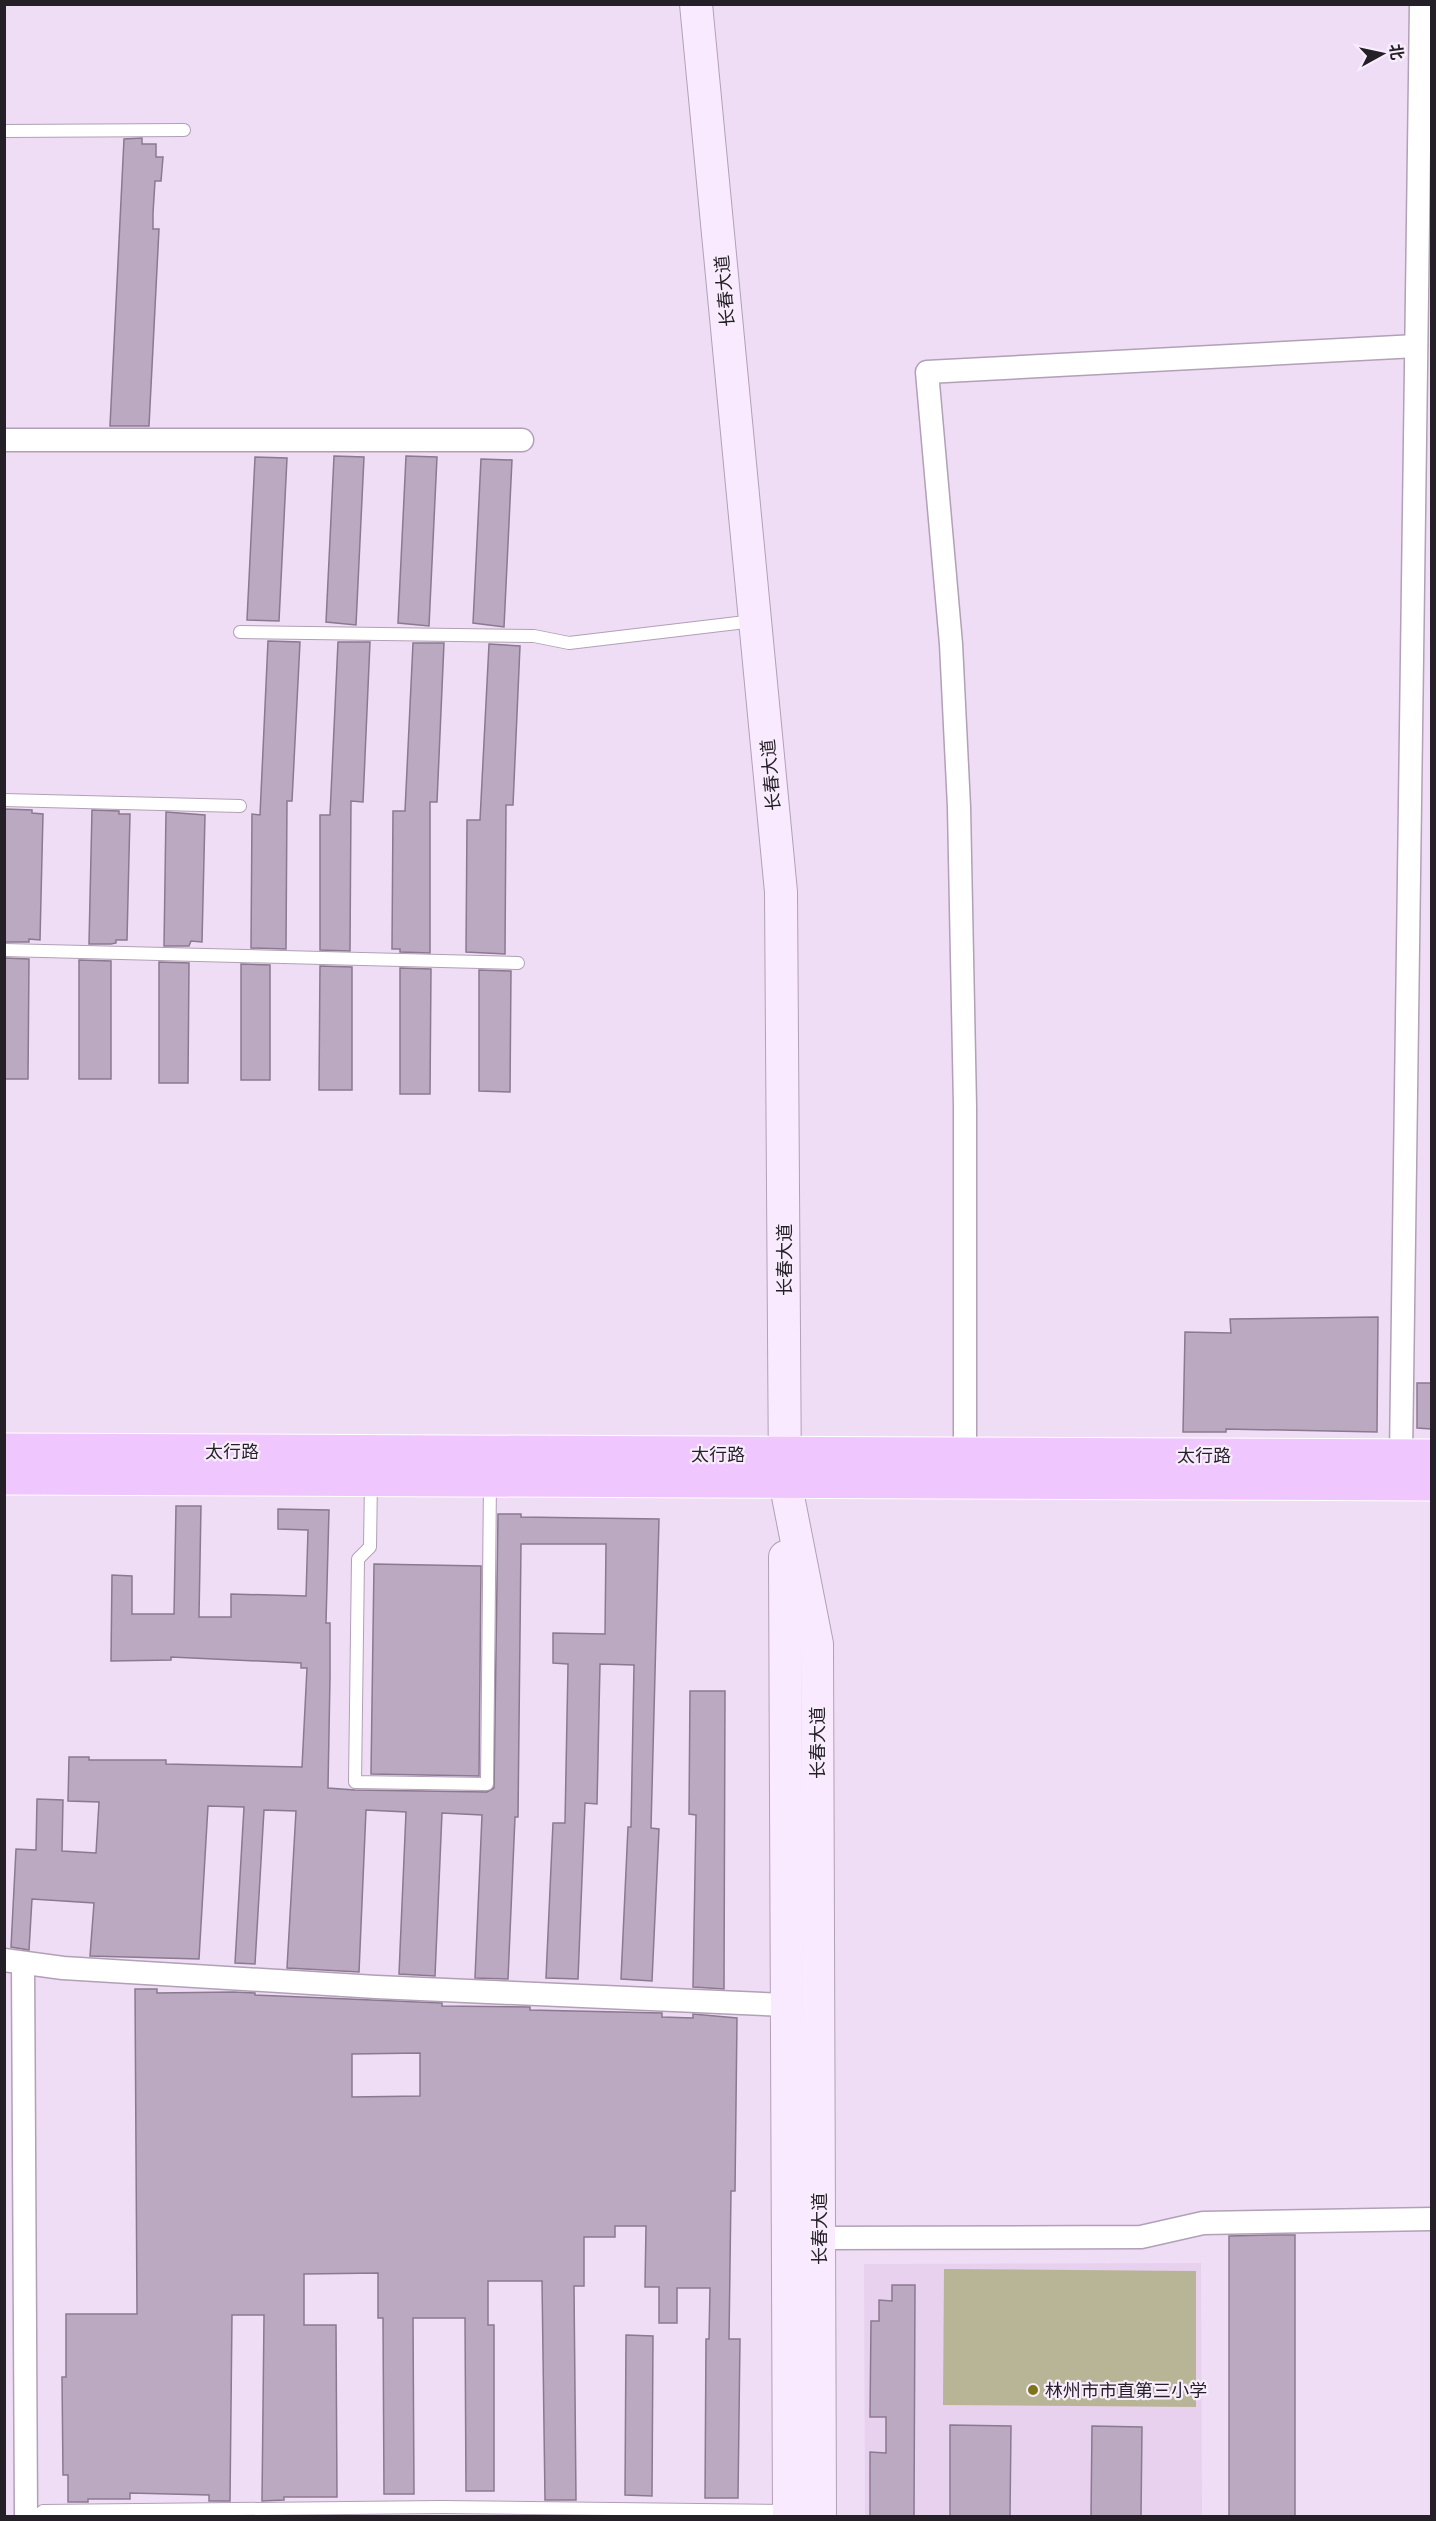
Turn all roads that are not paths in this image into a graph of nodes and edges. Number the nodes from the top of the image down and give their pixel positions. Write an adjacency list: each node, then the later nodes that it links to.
1 (696, 4): 8 (main road, 长春大道)
2 (1422, 4): 5 (street)
3 (184, 130): 4 (lane)
4 (4, 131)
5 (1416, 346): 15 (street); 16 (street)
6 (4, 440): 7 (street)
7 (522, 440)
8 (755, 621): 9 (lane); 17 (main road, 长春大道)
9 (240, 632)
10 (4, 800): 11 (lane)
11 (240, 806)
12 (4, 950): 13 (lane)
13 (518, 963)
14 (4, 1450): 17 (highway, 太行路)
15 (965, 1455): 16 (highway, 太行路); 17 (highway, 太行路)
16 (1416, 1456)
17 (785, 1468): 20 (highway, 太行路); 21 (highway, 太行路); 23 (main road); 25 (main road, 长春大道)
18 (4, 1478): 19 (highway, 太行路)
19 (370, 1479): 20 (highway, 太行路); 20 (lane)
20 (490, 1480)
21 (1431, 1484)
22 (14, 1961): 23 (street); 27 (street)
23 (786, 2005): 26 (main road)
24 (1431, 2219): 25 (street)
25 (819, 2238): 29 (main road, 长春大道)
26 (789, 2514): 28 (lane)
27 (26, 2517)
28 (37, 2517)
29 (820, 2517)

